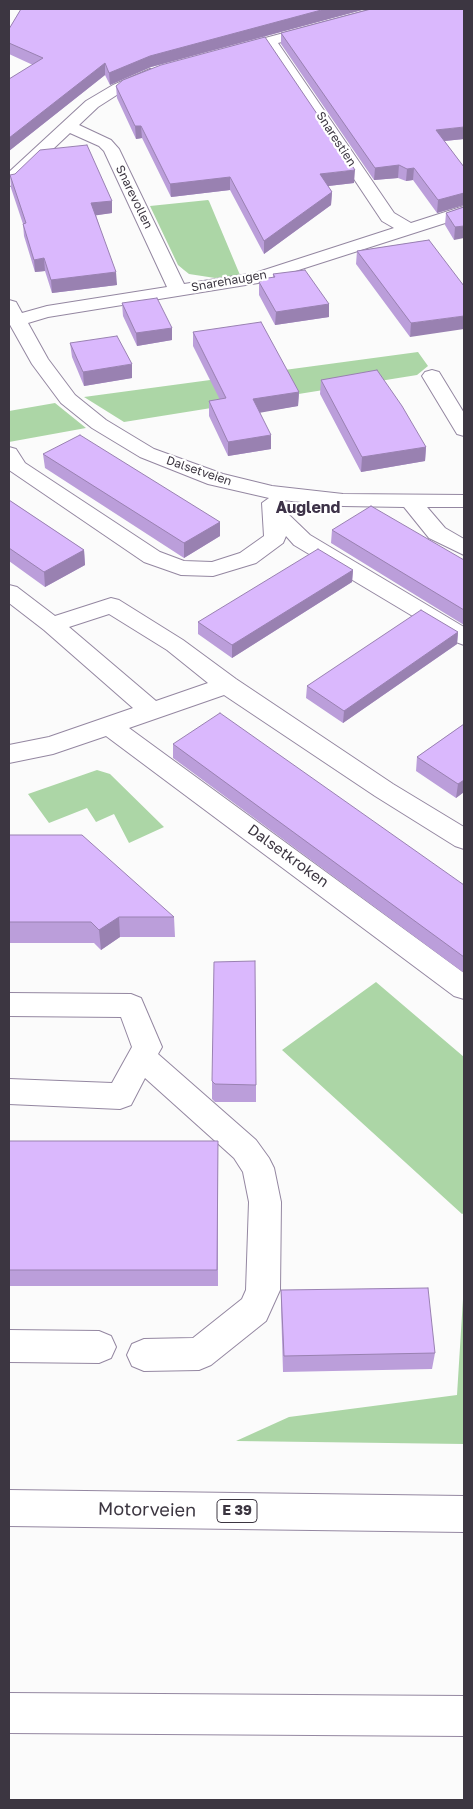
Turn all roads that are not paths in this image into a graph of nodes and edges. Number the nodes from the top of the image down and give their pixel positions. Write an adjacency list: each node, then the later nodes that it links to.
1 (388, 9): 2 (main road)
2 (270, 42): 3 (main road); 8 (main road, Snarestien)
3 (214, 56)
4 (164, 70): 5 (main road)
5 (68, 126): 6 (main road); 9 (main road, Snarevollen)
6 (9, 181)
7 (464, 212): 8 (main road, Snarehaugen)
8 (409, 229): 9 (main road, Snarehaugen)
9 (178, 290): 10 (main road, Snarehaugen)
10 (13, 313): 11 (main road, Dalsetveien)
11 (32, 346): 12 (main road); 16 (main road, Dalsetveien)
12 (11, 350)
13 (432, 376): 14 (main road)
14 (464, 430)
15 (9, 453): 16 (main road)
16 (273, 501): 18 (main road, Dalsetveien); 22 (main road)
17 (464, 501): 18 (main road, Dalsetveien)
18 (411, 502): 19 (main road)
19 (464, 548)
20 (9, 592): 21 (main road)
21 (52, 625): 23 (main road); 24 (main road)
22 (464, 637)
23 (227, 685): 24 (main road); 27 (main road)
24 (152, 712): 25 (main road)
25 (110, 726): 26 (main road); 28 (main road, Dalsetkroken)
26 (9, 754)
27 (464, 839)
28 (464, 988)
29 (9, 1004): 30 (main road)
30 (142, 1057): 31 (main road); 34 (main road)
31 (9, 1092)
32 (9, 1346): 33 (main road)
33 (99, 1347)
34 (144, 1355)
35 (9, 1508): 36 (main road, Motorveien / E 39)
36 (464, 1514)
37 (9, 1712): 38 (main road)
38 (464, 1716)

